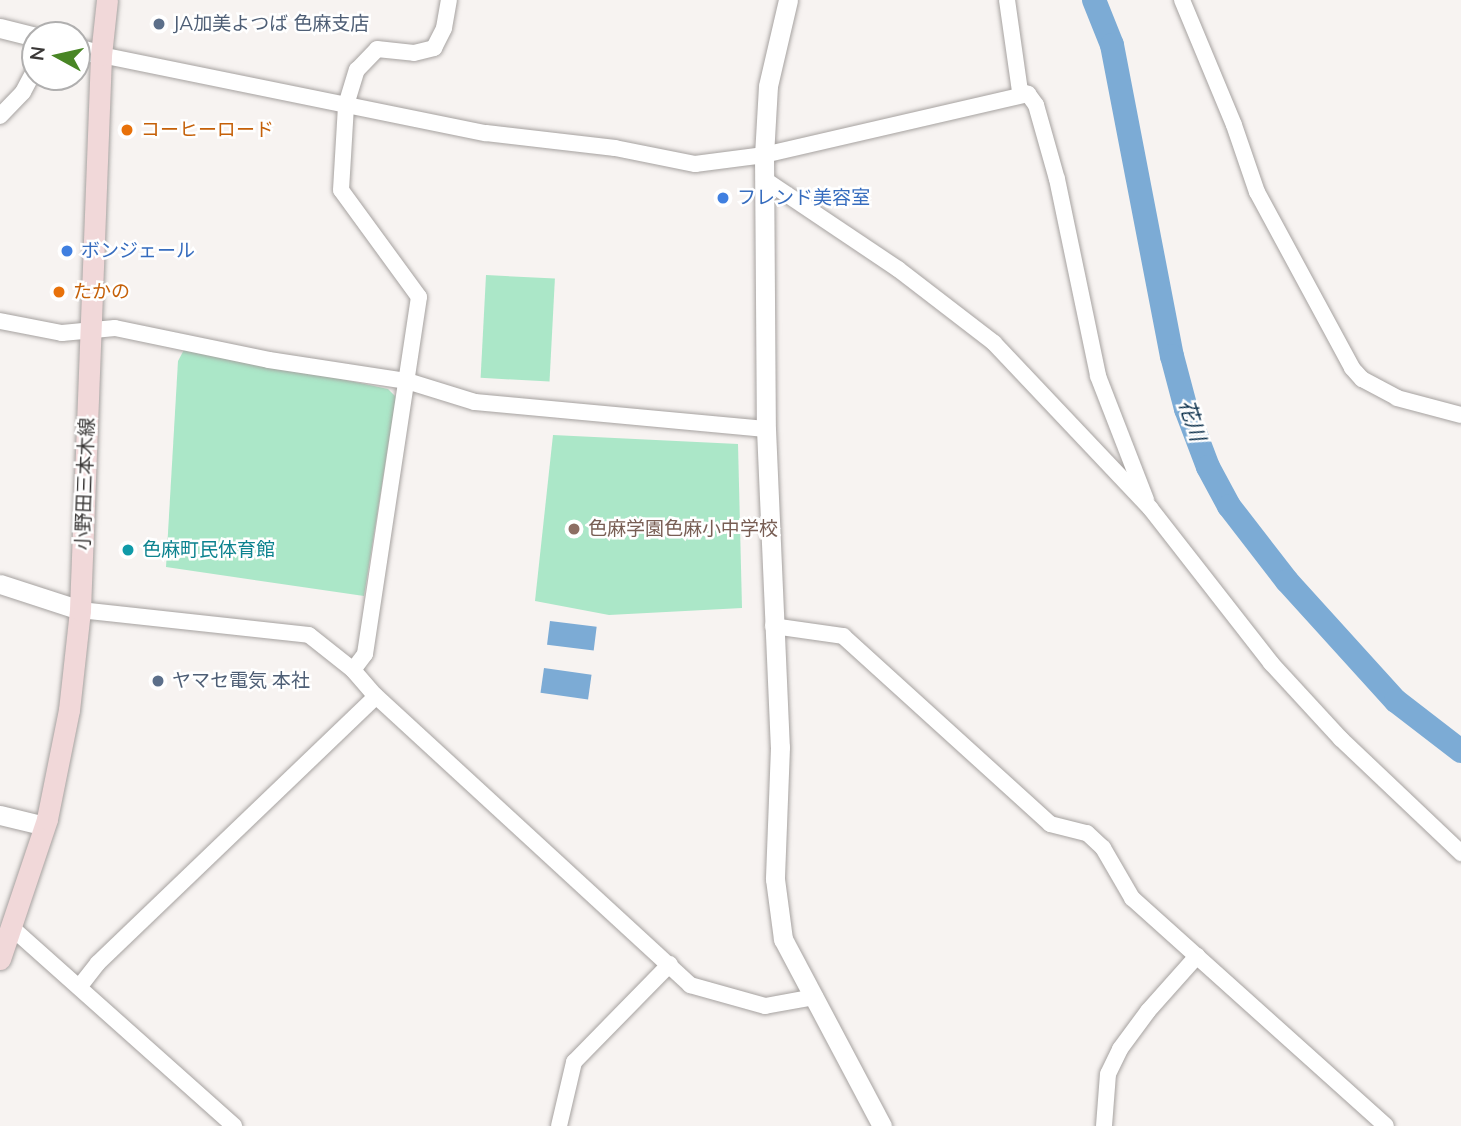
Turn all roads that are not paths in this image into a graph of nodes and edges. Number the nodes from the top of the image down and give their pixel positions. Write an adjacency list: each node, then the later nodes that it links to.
1 (107, 0): 9 (main road, 小野田三本木線)
2 (449, 0): 12 (street)
3 (788, 0): 14 (street)
4 (1007, 0): 11 (street)
5 (1182, 0): 19 (street)
6 (0, 28): 7 (street)
7 (21, 33)
8 (91, 52): 9 (street)
9 (101, 55): 12 (street); 17 (main road, 小野田三本木線)
10 (24, 91): 13 (street)
11 (1028, 94): 14 (street); 21 (street)
12 (346, 105): 14 (street); 18 (street)
13 (0, 116)
14 (764, 155): 15 (street)
15 (764, 179): 20 (street); 21 (street)
16 (0, 321): 17 (street)
17 (91, 330): 18 (street); 23 (main road, 小野田三本木線)
18 (407, 381): 20 (street); 25 (street)
19 (1461, 415)
20 (766, 429): 24 (street)
21 (1150, 509): 29 (street)
22 (0, 584): 23 (street)
23 (80, 610): 25 (street); 28 (main road, 小野田三本木線)
24 (774, 626): 31 (street); 35 (street)
25 (353, 670): 26 (street)
26 (376, 696): 33 (street); 34 (street)
27 (0, 814): 28 (street)
28 (45, 826): 30 (main road, 小野田三本木線)
29 (1461, 853)
30 (11, 927): 32 (main road, 小野田三本木線); 34 (street)
31 (1197, 956): 39 (street); 40 (street)
32 (0, 959)
33 (670, 964): 35 (street); 37 (street)
34 (80, 986): 36 (street)
35 (815, 998): 38 (street)
36 (234, 1126)
37 (559, 1126)
38 (882, 1126)
39 (1104, 1126)
40 (1386, 1126)

